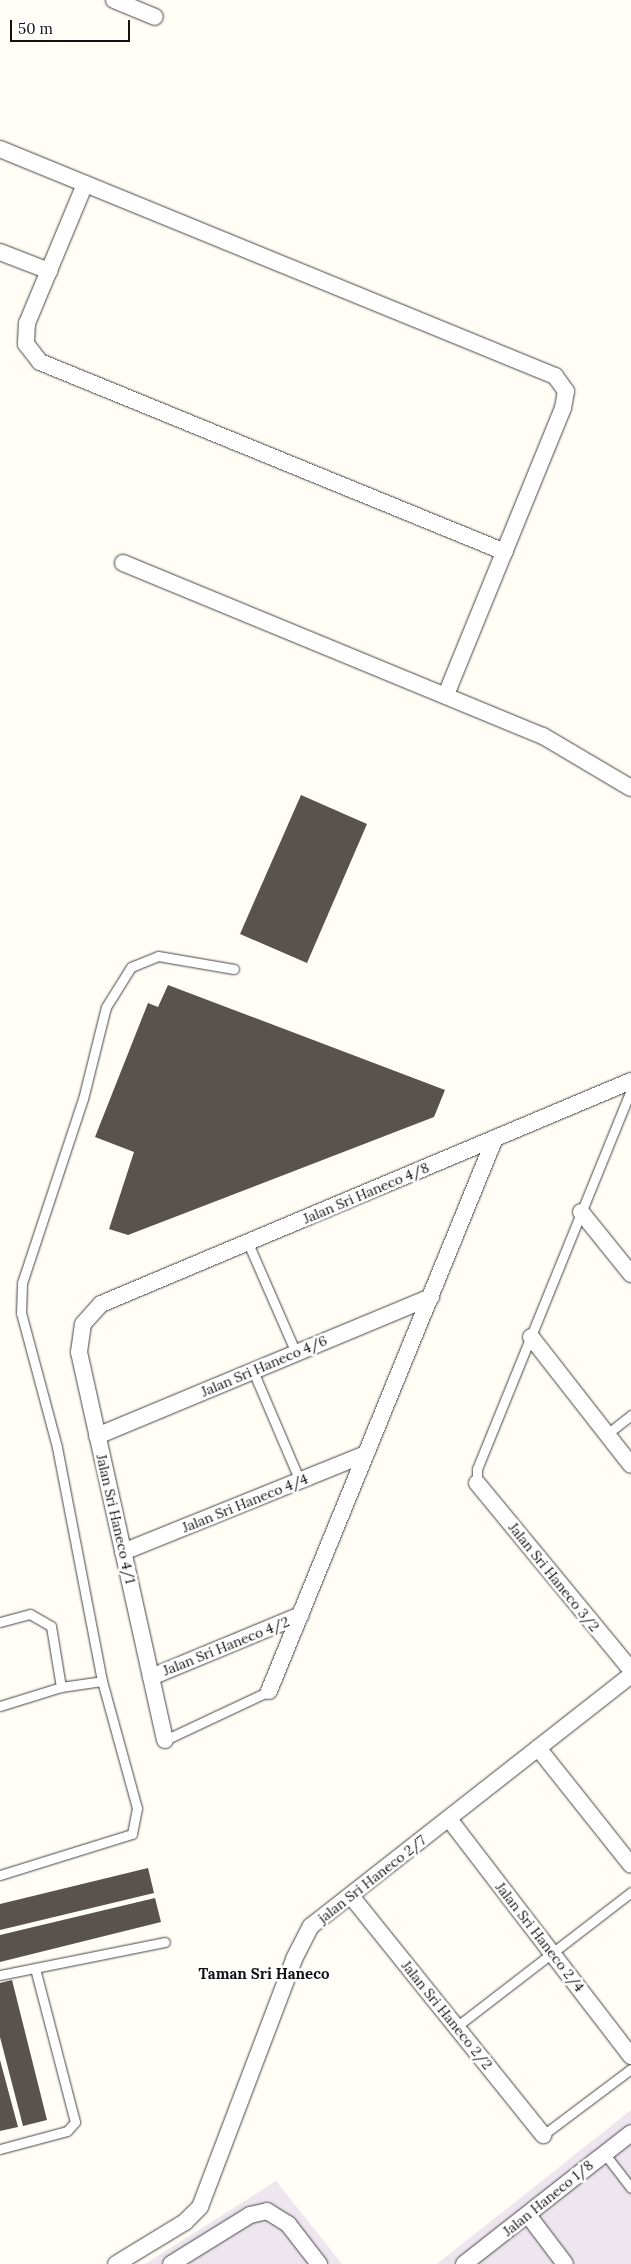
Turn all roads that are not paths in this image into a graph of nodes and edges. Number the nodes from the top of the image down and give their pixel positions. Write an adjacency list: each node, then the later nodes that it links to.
1 (114, 0): 2 (street)
2 (155, 17)
3 (0, 149): 4 (street)
4 (85, 184): 6 (street); 7 (street)
5 (0, 252): 6 (street)
6 (49, 271): 7 (street)
7 (505, 552): 9 (street)
8 (123, 563): 9 (street)
9 (446, 695): 10 (street)
10 (631, 788)
11 (234, 969): 36 (lane)
12 (631, 1081): 14 (street, Jalan Sri Haneco 4/8)
13 (631, 1089): 15 (lane)
14 (495, 1138): 16 (street, Jalan Sri Haneco 4/8); 18 (street)
15 (581, 1212): 17 (street); 20 (lane)
16 (248, 1243): 19 (street, Jalan Sri Haneco 4/8); 21 (lane)
17 (631, 1274)
18 (431, 1297): 21 (street, Jalan Sri Haneco 4/6); 26 (street)
19 (101, 1304): 25 (street, Jalan Sri Haneco 4/1)
20 (531, 1337): 24 (street); 29 (lane)
21 (296, 1353): 22 (street, Jalan Sri Haneco 4/6)
22 (253, 1372): 25 (street, Jalan Sri Haneco 4/6); 28 (lane)
23 (631, 1415): 24 (lane)
24 (607, 1434): 27 (street)
25 (97, 1436): 30 (street, Jalan Sri Haneco 4/1)
26 (366, 1454): 28 (street, Jalan Sri Haneco 4/4); 31 (street)
27 (631, 1465)
28 (300, 1481): 30 (street, Jalan Sri Haneco 4/4)
29 (477, 1483): 33 (street, Jalan Sri Haneco 3/2)
30 (123, 1552): 35 (street, Jalan Sri Haneco 4/1)
31 (301, 1615): 35 (street, Jalan Sri Haneco 4/2); 38 (street)
32 (0, 1622): 37 (lane)
33 (631, 1670)
34 (631, 1675): 41 (street, jalan Sri Haneco 2/7)
35 (151, 1677): 40 (street, Jalan Sri Haneco 4/1)
36 (102, 1681): 37 (lane); 44 (lane)
37 (61, 1687): 39 (lane)
38 (270, 1691): 40 (lane)
39 (0, 1706)
40 (165, 1740)
41 (538, 1748): 42 (street, jalan Sri Haneco 2/7); 43 (street)
42 (448, 1819): 46 (street, jalan Sri Haneco 2/7); 48 (street, Jalan Sri Haneco 2/4)
43 (631, 1865)
44 (0, 1874)
45 (631, 1892): 48 (lane)
46 (351, 1896): 51 (street, Jalan Sri Haneco 2/2); 61 (street, jalan Sri Haneco 2/7)
47 (165, 1942): 49 (lane)
48 (552, 1953): 51 (lane); 52 (street, Jalan Sri Haneco 2/4)
49 (35, 1968): 50 (lane); 56 (lane)
50 (0, 1975)
51 (456, 2027): 55 (street, Jalan Sri Haneco 2/2)
52 (631, 2056)
53 (631, 2069): 55 (lane)
54 (631, 2133): 57 (street, Jalan Haneco 1/8)
55 (542, 2135)
56 (0, 2149)
57 (604, 2153): 58 (lane); 59 (street, Jalan Haneco 1/8)
58 (631, 2188)
59 (528, 2215): 63 (street, Jalan Haneco 1/8); 64 (street)
60 (182, 2261): 62 (street)
61 (116, 2264)
62 (320, 2264)
63 (464, 2264)
64 (565, 2264)

